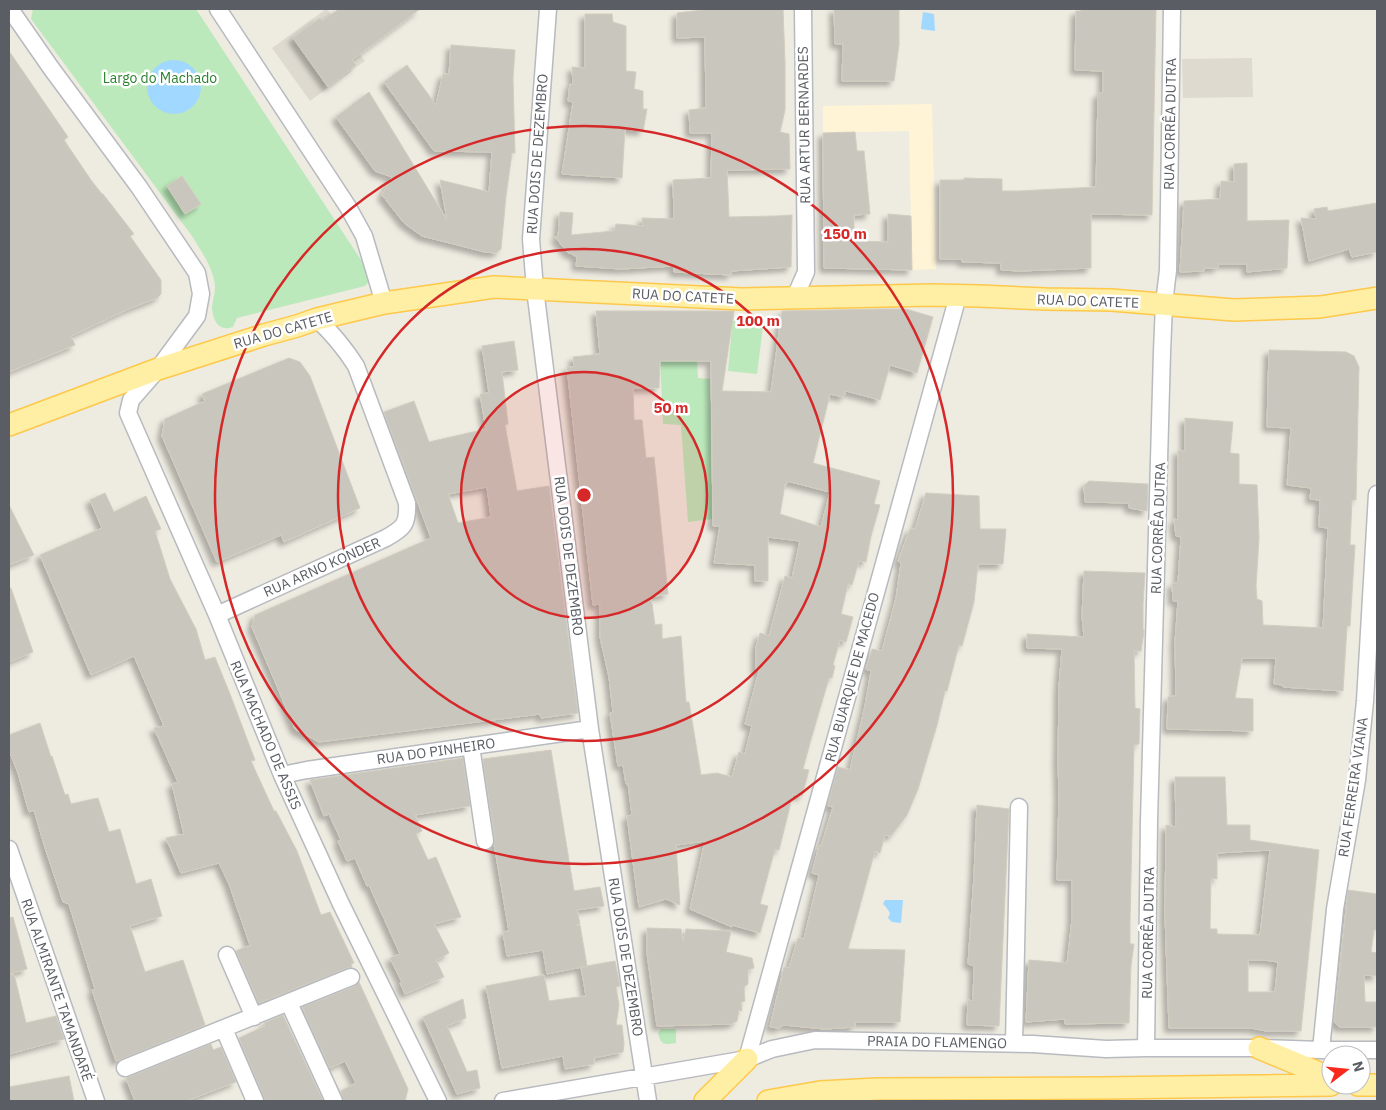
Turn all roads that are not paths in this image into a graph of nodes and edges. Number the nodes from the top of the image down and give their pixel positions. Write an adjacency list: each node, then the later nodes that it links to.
1 (10, 9): 6 (street)
2 (218, 9): 11 (street)
3 (548, 9): 7 (street, RUA DOIS DE DEZEMBRO)
4 (803, 9): 10 (street, RUA ARTUR BERNARDES)
5 (1172, 9): 12 (street, RUA CORRÊA DUTRA)
6 (14, 28): 14 (street)
7 (535, 289): 10 (main road, RUA DO CATETE); 11 (main road, RUA DO CATETE); 18 (street, RUA DOIS DE DEZEMBRO)
8 (958, 296): 10 (main road, RUA DO CATETE); 12 (main road, RUA DO CATETE); 34 (street, RUA BUARQUE DE MACEDO)
9 (1377, 298): 12 (main road, RUA DO CATETE)
10 (794, 299)
11 (384, 304): 13 (main road, RUA DO CATETE)
12 (1164, 304): 31 (street, RUA CORRÊA DUTRA)
13 (317, 319): 14 (main road, RUA DO CATETE); 17 (street, RUA ARNO KONDER)
14 (158, 369): 15 (main road, RUA DO CATETE); 17 (street, RUA MACHADO DE ASSIS)
15 (9, 425)
16 (1377, 494): 30 (street, RUA FERREIRA VIANA)
17 (217, 615): 20 (street, RUA MACHADO DE ASSIS)
18 (590, 728): 19 (street, RUA DO PINHEIRO); 37 (street, RUA DOIS DE DEZEMBRO)
19 (471, 746): 20 (street, RUA DO PINHEIRO); 22 (street)
20 (282, 775): 42 (street, RUA MACHADO DE ASSIS)
21 (1019, 807): 29 (street)
22 (485, 841)
23 (9, 850): 39 (street, RUA ALMIRANTE TAMANDARÉ)
24 (227, 955): 27 (street)
25 (351, 977): 26 (street)
26 (289, 1003): 27 (street); 41 (street)
27 (254, 1017): 28 (street)
28 (224, 1029): 35 (street); 40 (street)
29 (1014, 1043): 31 (street, PRAIA DO FLAMENGO); 34 (street, PRAIA DO FLAMENGO)
30 (1321, 1045)
31 (1146, 1048): 32 (street, PRAIA DO FLAMENGO)
32 (1259, 1048): 33 (street, PRAIA DO FLAMENGO); 36 (main road)
33 (1321, 1050)
34 (747, 1059): 37 (street, PRAIA DO FLAMENGO); 45 (main road)
35 (125, 1068)
36 (1321, 1074)
37 (645, 1077): 43 (street, PRAIA DO FLAMENGO); 44 (street, RUA DOIS DE DEZEMBRO)
38 (1321, 1085): 46 (main road)
39 (96, 1101)
40 (255, 1101)
41 (334, 1101)
42 (438, 1101)
43 (503, 1101)
44 (648, 1101)
45 (705, 1101)
46 (768, 1101)

